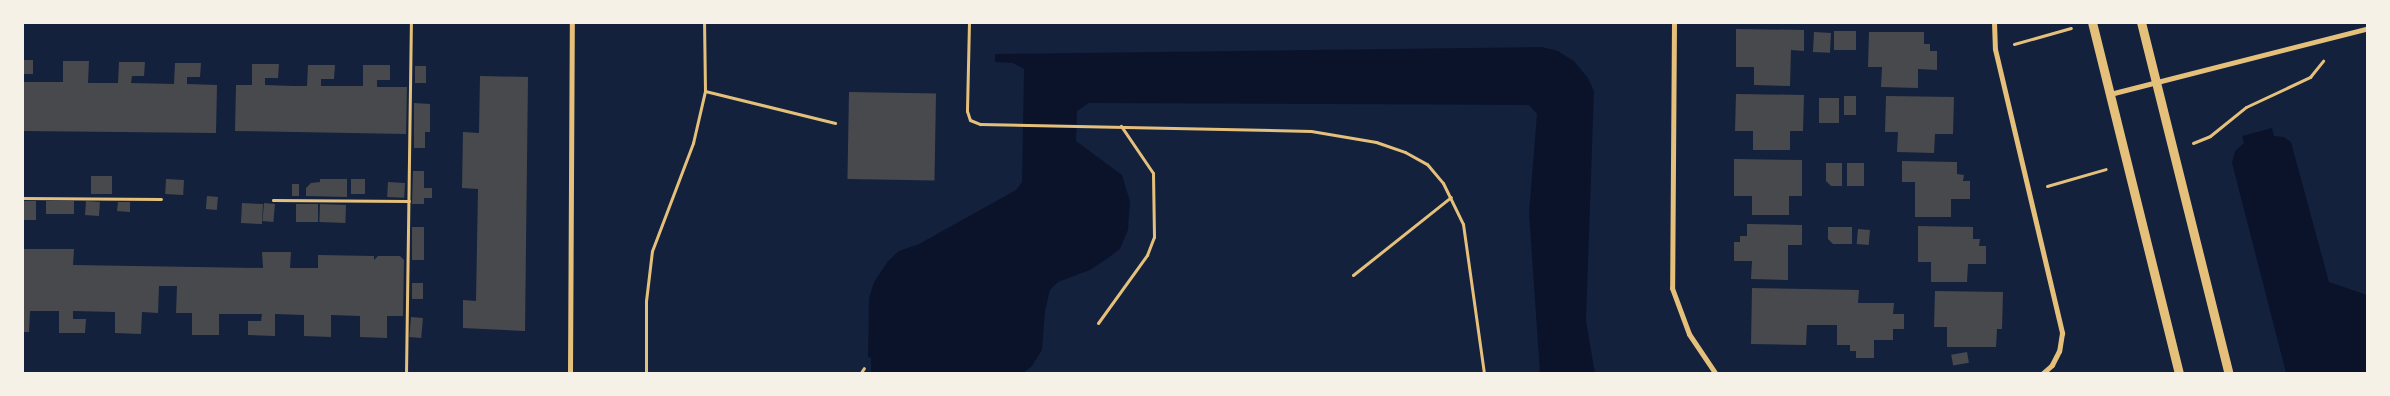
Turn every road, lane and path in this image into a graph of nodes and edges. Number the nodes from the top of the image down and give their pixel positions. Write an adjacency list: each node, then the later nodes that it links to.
1 (411, 22): 25 (path)
2 (572, 22): 30 (street)
3 (704, 22): 14 (path)
4 (969, 22): 17 (path)
5 (1674, 22): 34 (street)
6 (1994, 22): 12 (street)
7 (2092, 22): 15 (street)
8 (2141, 22): 13 (street)
9 (2081, 25): 12 (path)
10 (2368, 28): 11 (street)
11 (2343, 35): 13 (street); 18 (path)
12 (1995, 49): 20 (street)
13 (2156, 83): 15 (street); 18 (street)
14 (705, 91): 16 (path); 31 (path)
15 (2110, 94): 19 (street)
16 (835, 123)
17 (1121, 126): 21 (path); 27 (path)
18 (2174, 150): 37 (street)
19 (2126, 163): 20 (path); 36 (street)
20 (2028, 191): 35 (street)
21 (1451, 197): 26 (path); 33 (path)
22 (22, 198): 23 (path)
23 (161, 199)
24 (273, 200): 25 (path)
25 (409, 201): 29 (path)
26 (1353, 274)
27 (1098, 323)
28 (864, 368): 32 (path)
29 (406, 374)
30 (570, 374)
31 (646, 374)
32 (860, 374)
33 (1484, 374)
34 (1716, 374)
35 (2042, 374)
36 (2180, 374)
37 (2229, 374)

